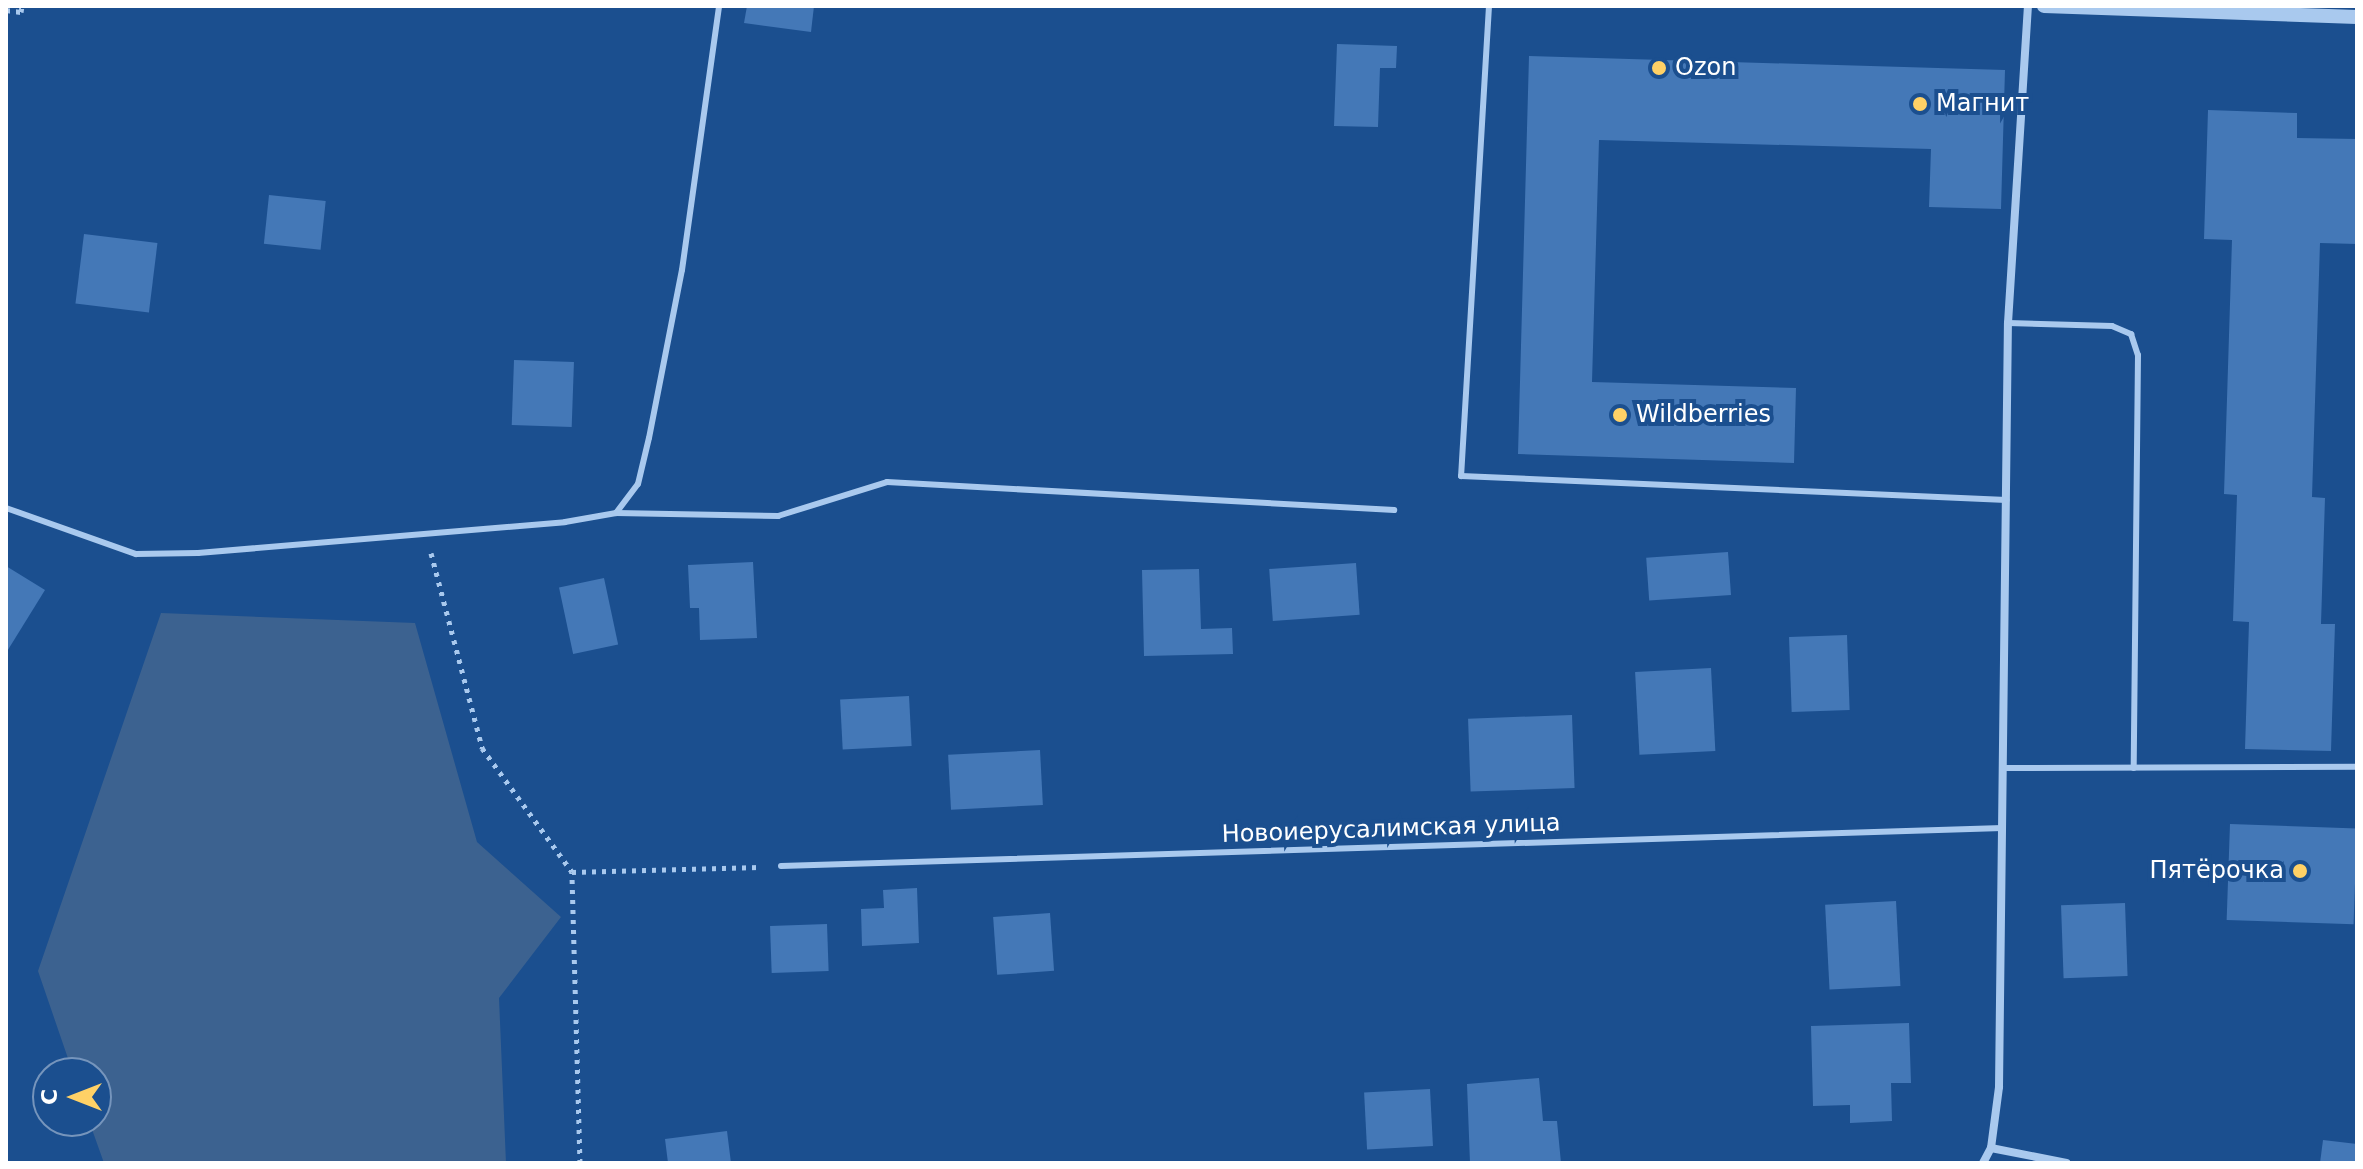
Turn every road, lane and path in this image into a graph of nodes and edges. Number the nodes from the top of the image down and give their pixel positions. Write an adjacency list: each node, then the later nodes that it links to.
1 (22, 6): 7 (path)
2 (719, 6): 13 (lane)
3 (1489, 6): 10 (lane)
4 (2028, 6): 9 (street)
5 (2044, 6): 6 (street)
6 (2062, 6): 8 (street)
7 (6, 10)
8 (2357, 17)
9 (2008, 323): 10 (street); 17 (lane)
10 (2006, 500): 16 (street)
11 (6, 508): 14 (lane)
12 (1394, 510): 13 (lane)
13 (616, 513): 14 (lane)
14 (426, 534): 20 (path)
15 (2357, 767): 17 (lane)
16 (2003, 768): 17 (lane); 18 (street)
17 (2134, 768)
18 (2002, 828): 19 (lane, Новоиерусалимская улица); 21 (street)
19 (781, 866): 20 (path)
20 (572, 872): 22 (path)
21 (1991, 1148): 23 (street); 24 (street)
22 (580, 1163)
23 (1983, 1163)
24 (2067, 1163)

